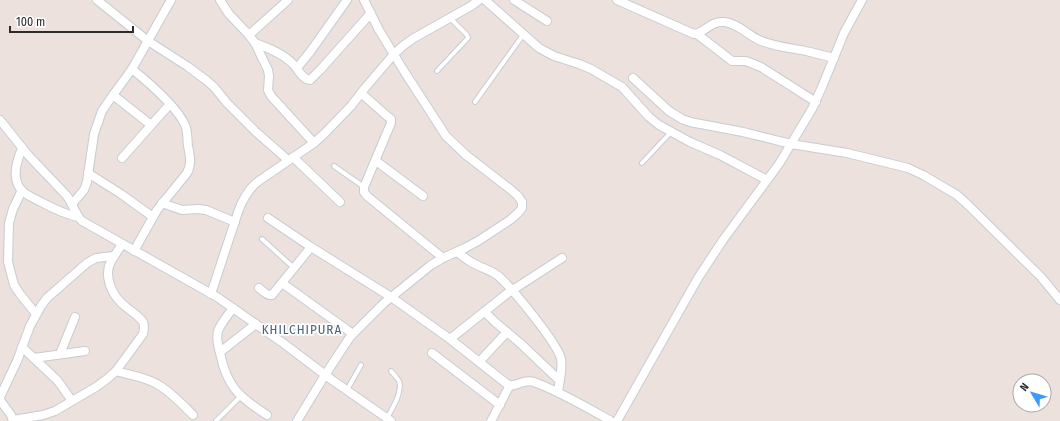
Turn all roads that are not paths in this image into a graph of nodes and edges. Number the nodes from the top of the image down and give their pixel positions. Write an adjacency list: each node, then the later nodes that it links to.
1 (97, 0): 18 (street)
2 (171, 0): 18 (street)
3 (220, 0): 16 (street)
4 (288, 0): 16 (street)
5 (346, 0): 22 (street)
6 (364, 0): 12 (street)
7 (479, 0): 13 (street)
8 (485, 0): 17 (street)
9 (514, 0): 14 (street)
10 (617, 0): 15 (street)
11 (862, 0): 21 (street)
12 (370, 13): 20 (street); 22 (street)
13 (450, 18): 20 (street); 24 (lane)
14 (547, 22)
15 (697, 34): 21 (street); 29 (street)
16 (249, 35): 19 (street)
17 (523, 35): 28 (lane); 33 (street)
18 (148, 41): 23 (street); 38 (street)
19 (255, 44): 22 (street); 34 (street)
20 (394, 54): 26 (street); 58 (street)
21 (834, 58): 29 (street)
22 (296, 68)
23 (132, 69): 27 (street); 30 (street)
24 (438, 71)
25 (633, 78): 35 (street)
26 (361, 93): 34 (street); 39 (street)
27 (113, 95): 32 (street); 42 (street)
28 (475, 102)
29 (816, 102): 35 (street)
30 (170, 104): 32 (street); 48 (street)
31 (0, 120): 36 (street)
32 (151, 125): 37 (street)
33 (671, 132): 40 (lane); 43 (street)
34 (314, 143): 38 (street)
35 (791, 144): 43 (street); 69 (street)
36 (22, 148): 45 (street); 49 (street)
37 (122, 158)
38 (290, 158): 47 (street); 53 (street)
39 (376, 161): 44 (street); 46 (street)
40 (642, 163)
41 (334, 166): 44 (lane)
42 (88, 173): 49 (street); 51 (street)
43 (767, 180): 106 (street)
44 (364, 186): 60 (street)
45 (22, 190): 50 (street); 62 (street)
46 (423, 196)
47 (340, 202)
48 (162, 203): 51 (street); 53 (street)
49 (72, 204): 50 (street)
50 (78, 217): 55 (street)
51 (153, 217): 57 (street)
52 (268, 218): 56 (street)
53 (235, 222): 67 (street)
54 (262, 239): 63 (lane)
55 (122, 244): 57 (street); 59 (street)
56 (311, 247): 63 (street); 68 (street)
57 (134, 251): 67 (street)
58 (458, 252): 60 (street); 66 (street)
59 (114, 256): 72 (street); 86 (street)
60 (443, 258): 68 (street)
61 (562, 258): 66 (street)
62 (4, 262): 72 (street)
63 (294, 268): 64 (street)
64 (282, 283): 65 (street); 76 (street)
65 (259, 288)
66 (512, 290): 71 (street); 89 (street)
67 (211, 294): 70 (street)
68 (391, 297): 76 (street); 77 (street)
69 (1060, 300)
70 (233, 308): 74 (street); 80 (street)
71 (485, 312): 75 (street); 77 (street)
72 (36, 314): 78 (street)
73 (75, 317): 82 (street)
74 (256, 324): 80 (street); 88 (street)
75 (507, 332): 84 (street); 89 (street)
76 (353, 334): 88 (street)
77 (450, 339): 84 (street)
78 (22, 347): 83 (street); 94 (street)
79 (85, 351): 82 (street)
80 (220, 352): 93 (street)
81 (432, 353): 97 (street)
82 (60, 354): 83 (street)
83 (34, 358): 96 (street)
84 (479, 362): 90 (street)
85 (361, 364): 91 (lane)
86 (116, 371): 96 (street); 98 (street)
87 (391, 371): 100 (lane)
88 (325, 375): 91 (street); 103 (street)
89 (559, 380): 92 (street)
90 (510, 385): 92 (street); 97 (street)
91 (346, 390): 100 (street)
92 (558, 392): 105 (street)
93 (241, 396): 99 (street); 101 (lane)
94 (0, 397)
95 (0, 400): 102 (street)
96 (72, 401): 102 (street)
97 (500, 405): 104 (street)
98 (193, 415)
99 (267, 416)
100 (389, 419)
101 (216, 420)
102 (13, 421)
103 (297, 421)
104 (491, 421)
105 (611, 421)
106 (617, 421)

